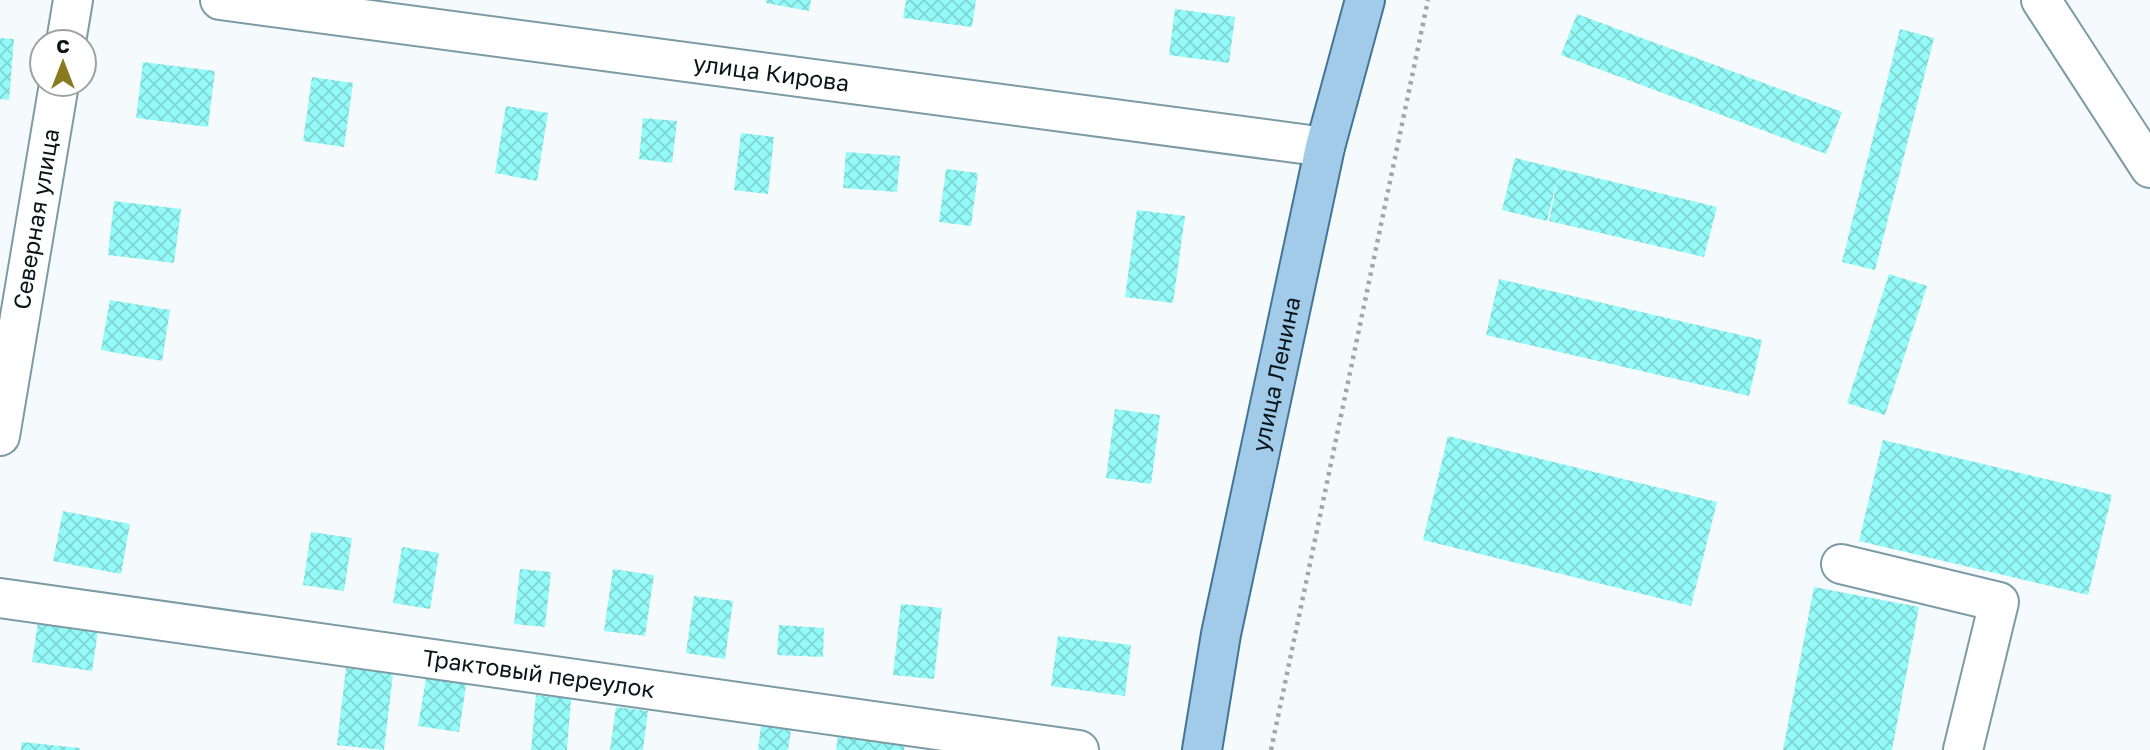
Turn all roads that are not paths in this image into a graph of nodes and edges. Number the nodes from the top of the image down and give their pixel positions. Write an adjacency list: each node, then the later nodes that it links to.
1 (73, 0): 5 (street)
2 (220, 0): 7 (street, улица Кирова)
3 (1365, 0): 7 (main road, улица Ленина)
4 (2041, 0): 8 (street)
5 (68, 28)
6 (57, 98): 9 (street, Северная улица)
7 (1325, 147): 13 (main road, улица Ленина)
8 (2150, 167)
9 (0, 436)
10 (1841, 564): 14 (street)
11 (0, 598): 12 (street, Трактовый переулок)
12 (1079, 750)
13 (1202, 750)
14 (1963, 750)

